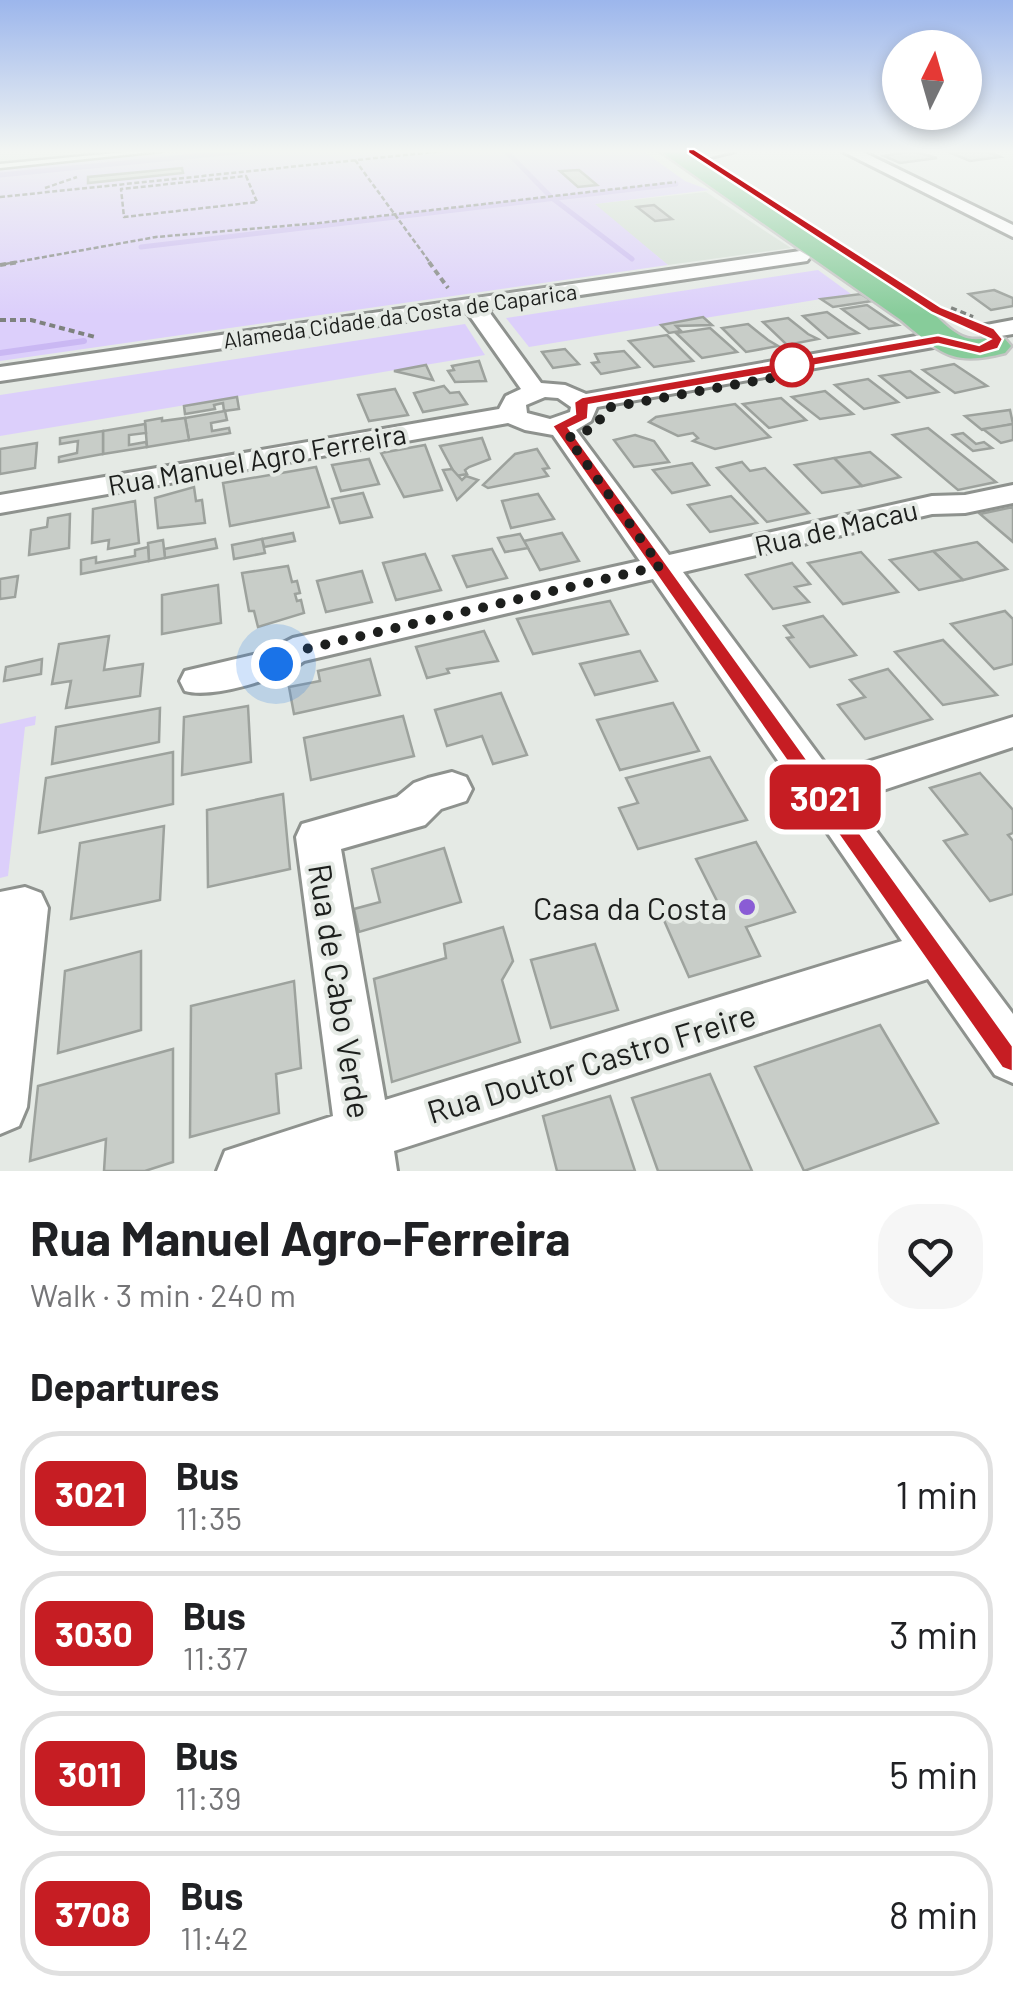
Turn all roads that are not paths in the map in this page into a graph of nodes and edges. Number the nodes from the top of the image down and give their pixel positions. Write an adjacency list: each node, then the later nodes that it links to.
1 (753, 206): 7 (main road)
2 (762, 206): 7 (main road)
3 (960, 206): 4 (street)
4 (1013, 232)
5 (800, 257): 6 (street, Alameda Cidade da Costa de Caparica)
6 (467, 306): 8 (street, Alameda Cidade da Costa de Caparica); 9 (street)
7 (979, 342): 11 (street)
8 (0, 374)
9 (535, 391): 10 (street); 11 (street)
10 (514, 414): 11 (street); 13 (street, Rua Manuel Agro Ferreira)
11 (571, 414): 14 (street)
12 (1013, 494): 14 (street, Rua de Macau)
13 (0, 504)
14 (660, 566): 15 (street, Rua de Macau); 18 (street)
15 (198, 681)
16 (1013, 732): 18 (street)
17 (452, 789): 23 (street, Rua de Cabo Verde)
18 (822, 793): 20 (street)
19 (12, 911): 22 (street)
20 (938, 953): 21 (street); 23 (street, Rua Doutor Castro Freire)
21 (1013, 1057)
22 (0, 1107)
23 (366, 1152): 24 (street, Rua Doutor Castro Freire)
24 (245, 1171)

